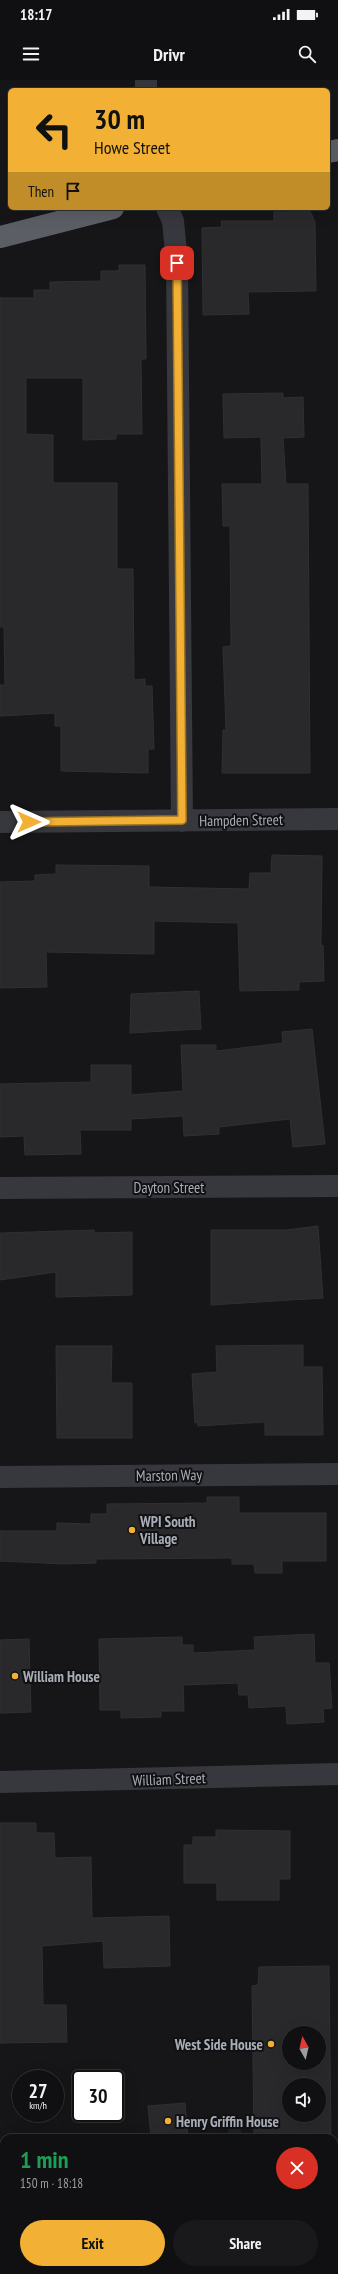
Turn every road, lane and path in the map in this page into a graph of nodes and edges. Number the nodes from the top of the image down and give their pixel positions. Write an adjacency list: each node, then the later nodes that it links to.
1 (105, 210): 3 (highway)
2 (168, 210): 5 (street)
3 (0, 237)
4 (338, 819): 5 (street, Hampden Street)
5 (182, 820): 6 (street, Hampden Street)
6 (0, 822)
7 (338, 1186): 8 (street, Dayton Street)
8 (0, 1188)
9 (338, 1474): 10 (street, Marston Way)
10 (0, 1477)
11 (338, 1774): 12 (street, William Street)
12 (0, 1782)

